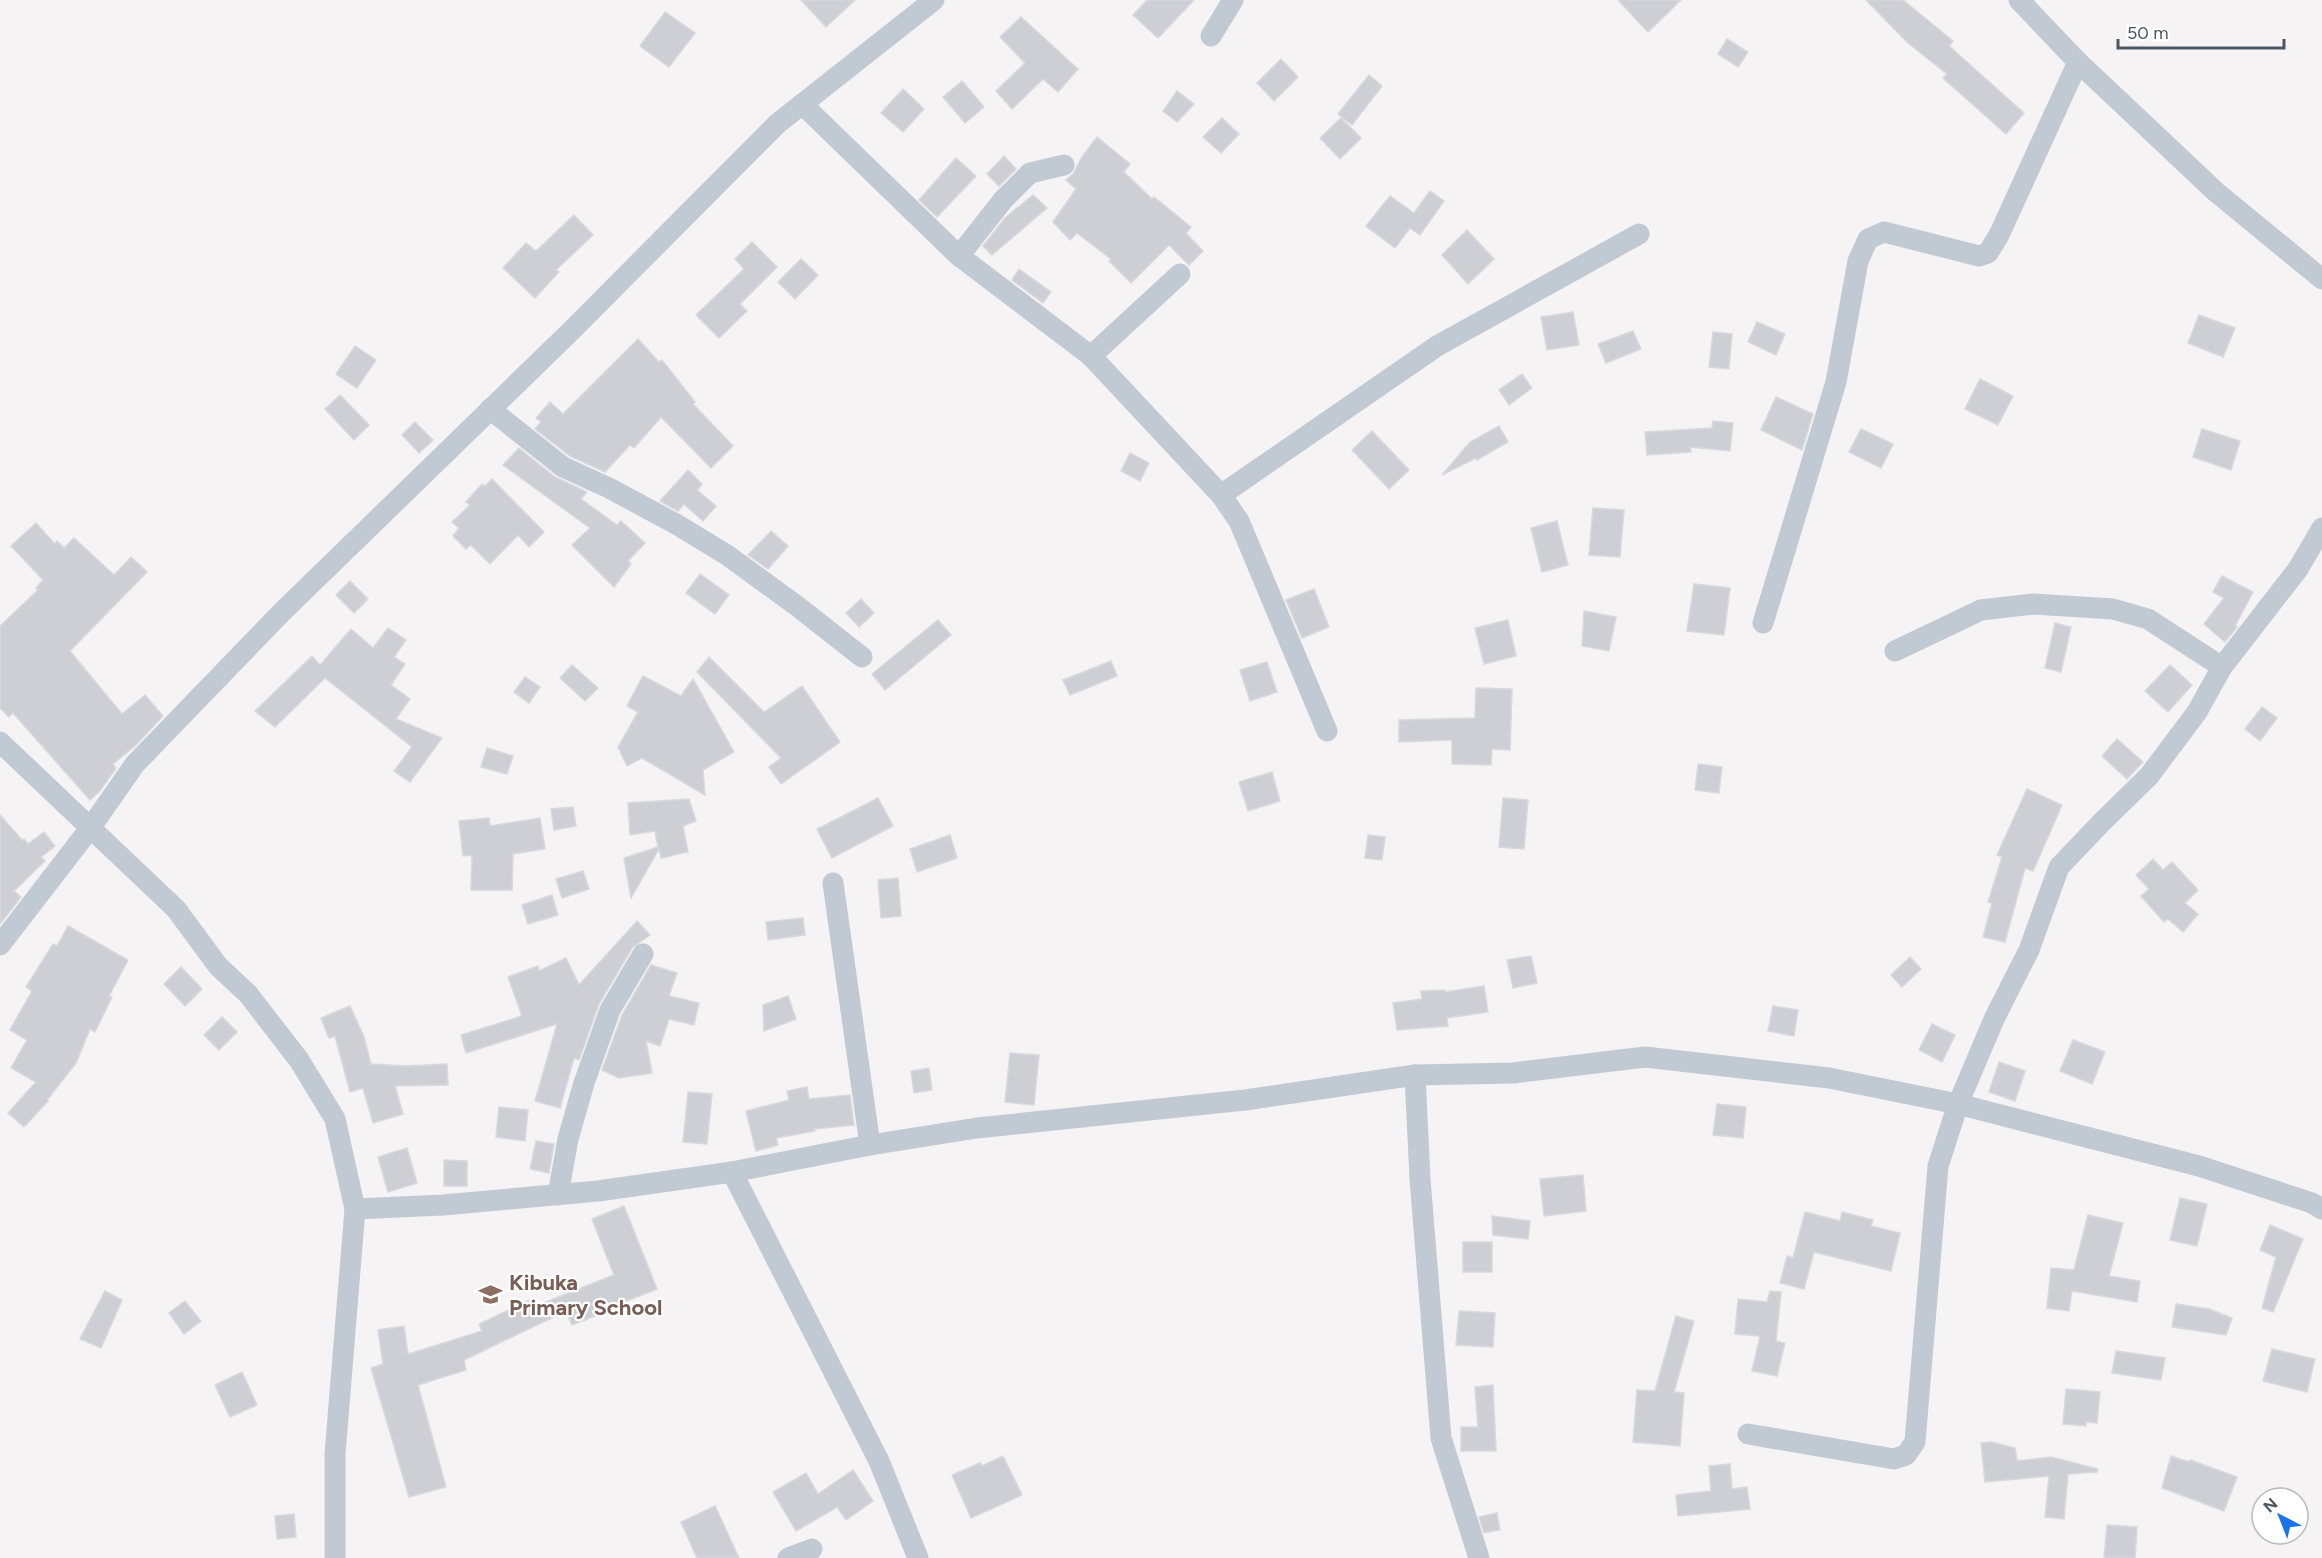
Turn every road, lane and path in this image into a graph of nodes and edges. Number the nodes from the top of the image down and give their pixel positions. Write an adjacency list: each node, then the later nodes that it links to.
1 (934, 0): 6 (street)
2 (1233, 0): 4 (street)
3 (2019, 0): 5 (street)
4 (1211, 36)
5 (2078, 62): 11 (street); 16 (street)
6 (802, 104): 9 (street); 13 (street)
7 (1064, 165): 9 (street)
8 (1639, 234): 14 (street)
9 (959, 256): 12 (street)
10 (1180, 274): 12 (street)
11 (2322, 279)
12 (1090, 356): 14 (street)
13 (490, 410): 18 (street); 22 (street)
14 (1221, 495): 20 (street)
15 (2322, 528): 19 (street)
16 (1762, 623)
17 (1895, 651): 19 (street)
18 (862, 657)
19 (2222, 667): 27 (street)
20 (1327, 731)
21 (0, 742): 22 (street)
22 (91, 827): 24 (street); 31 (street)
23 (833, 883): 28 (street)
24 (0, 945)
25 (643, 954): 30 (street)
26 (1416, 1075): 27 (street); 28 (street); 38 (street)
27 (1958, 1104): 32 (street); 33 (street)
28 (870, 1145): 29 (street)
29 (732, 1172): 30 (street); 37 (street)
30 (558, 1195): 31 (street)
31 (355, 1209): 35 (street)
32 (2322, 1209)
33 (1748, 1434)
34 (812, 1549): 36 (street)
35 (335, 1558)
36 (788, 1558)
37 (918, 1558)
38 (1479, 1558)

